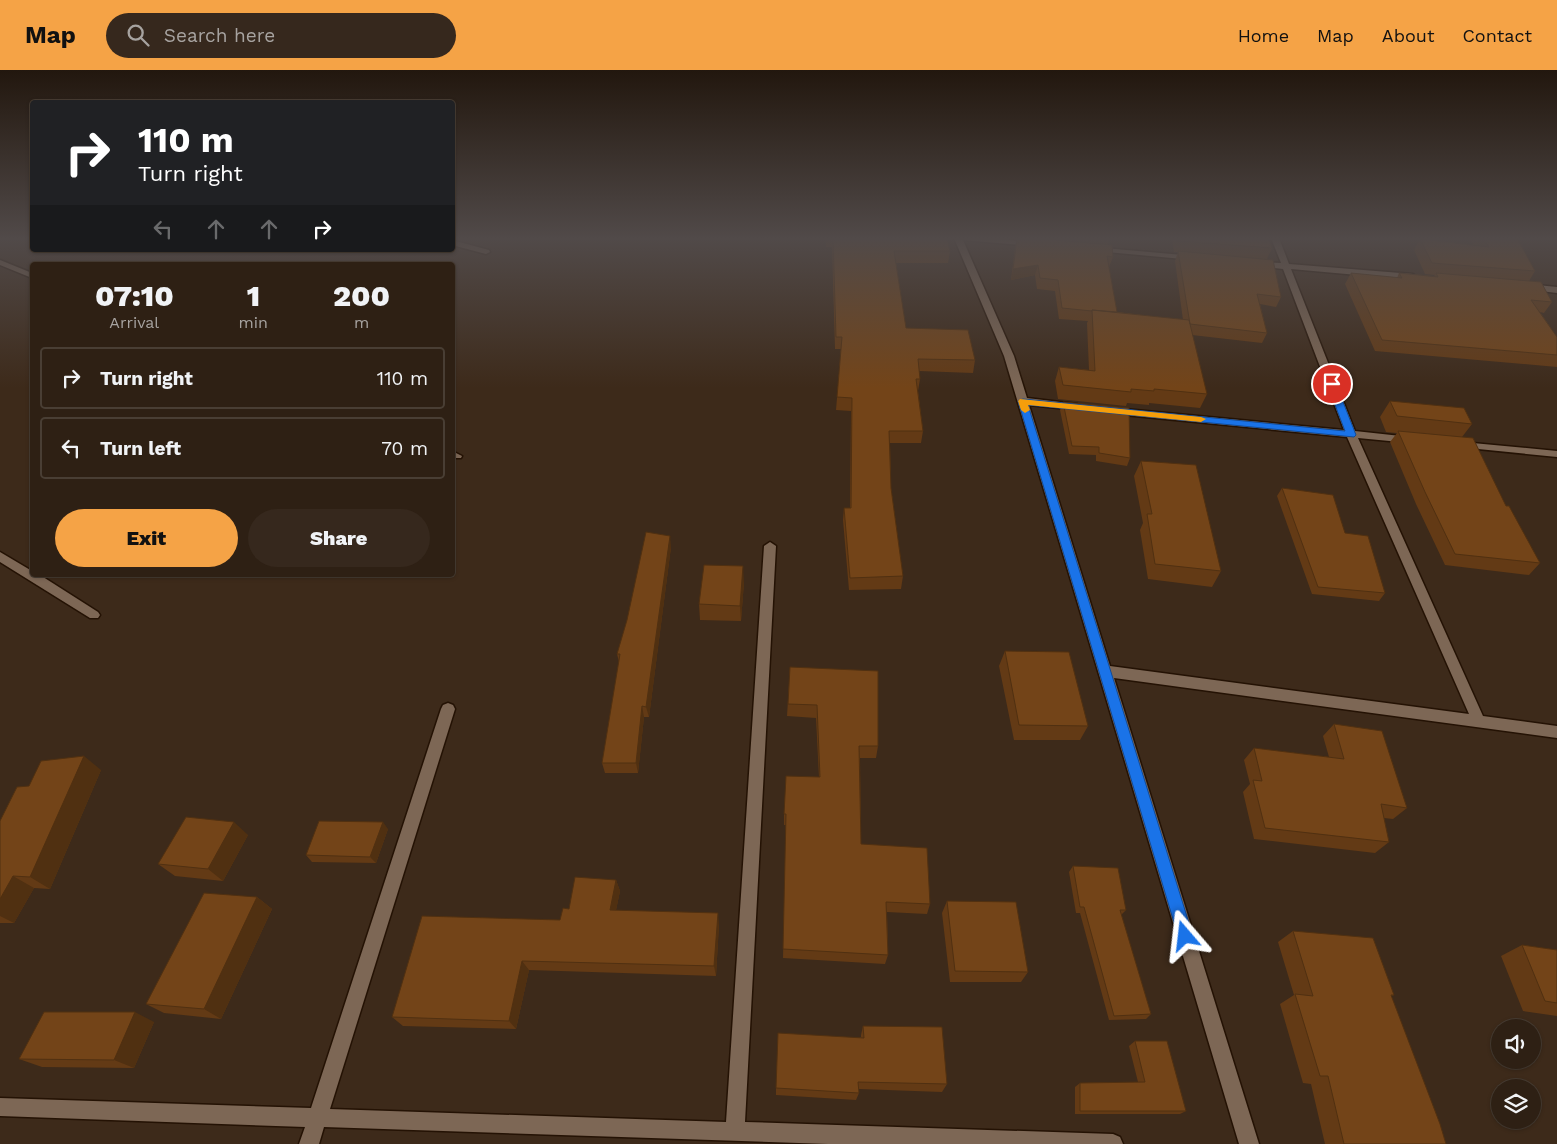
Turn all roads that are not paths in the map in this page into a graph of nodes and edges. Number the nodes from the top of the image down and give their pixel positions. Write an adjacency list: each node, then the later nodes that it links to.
1 (980, 288): 5 (street)
2 (1295, 288): 6 (street)
3 (1539, 288): 4 (street)
4 (1557, 290)
5 (1023, 401): 6 (street); 15 (street)
6 (1351, 435): 7 (street); 17 (street)
7 (1420, 441)
8 (1449, 444): 9 (street)
9 (1557, 454)
10 (770, 546): 21 (street)
11 (0, 556): 12 (street)
12 (30, 575)
13 (33, 577): 14 (street)
14 (94, 615)
15 (1105, 671): 17 (street); 24 (street)
16 (448, 709): 20 (street)
17 (1479, 722): 18 (street)
18 (1557, 732)
19 (0, 1107): 20 (street)
20 (317, 1118): 21 (street); 22 (street)
21 (735, 1131): 23 (street)
22 (308, 1144)
23 (1113, 1144)
24 (1249, 1144)

